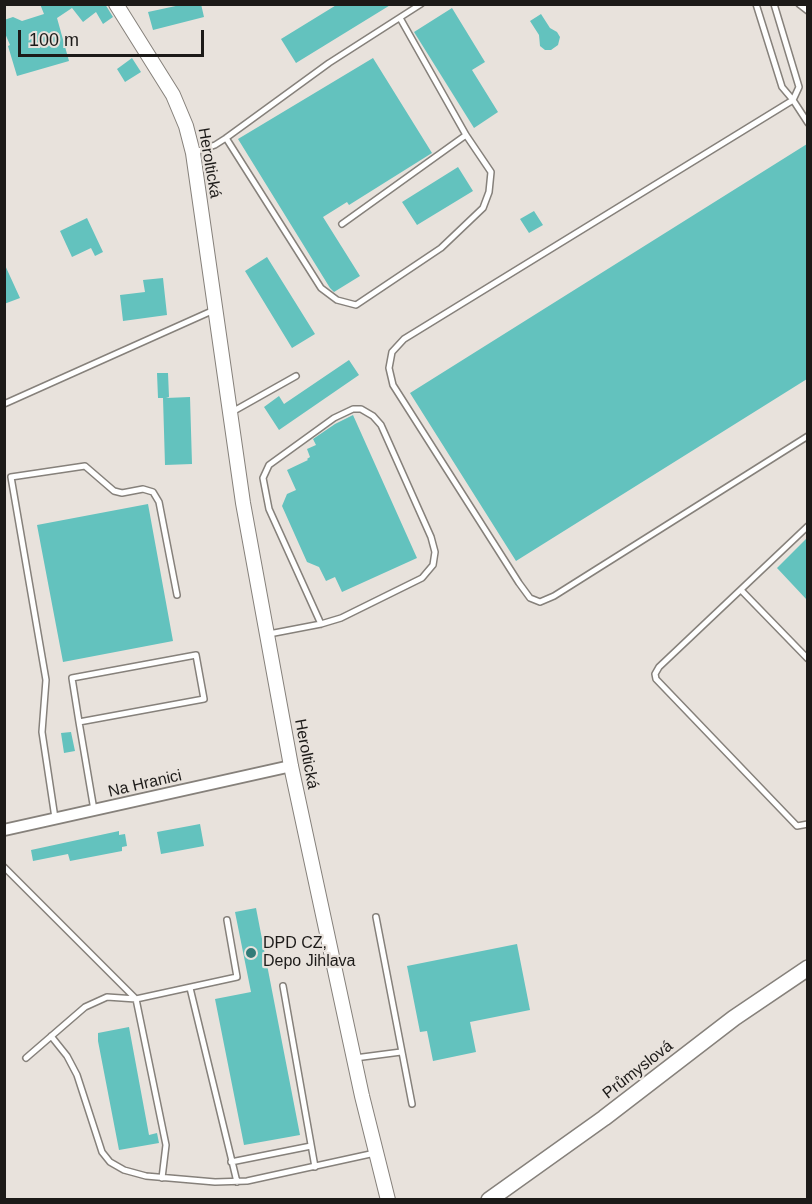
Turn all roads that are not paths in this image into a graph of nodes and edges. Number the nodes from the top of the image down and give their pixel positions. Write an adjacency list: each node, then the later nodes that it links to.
1 (116, 4): 12 (street, Heroltická)
2 (421, 4): 7 (lane)
3 (756, 4): 8 (lane)
4 (774, 4): 8 (lane)
5 (799, 4): 6 (lane)
6 (807, 11)
7 (400, 18): 10 (lane); 11 (lane)
8 (793, 100): 9 (lane); 18 (lane)
9 (807, 123)
10 (466, 135): 11 (lane); 13 (lane)
11 (226, 138): 12 (lane)
12 (193, 153): 14 (street, Heroltická)
13 (342, 224)
14 (215, 310): 16 (lane); 17 (street, Heroltická)
15 (296, 376): 17 (lane)
16 (4, 404)
17 (229, 414): 23 (street, Heroltická)
18 (807, 436)
19 (807, 526): 20 (lane)
20 (741, 590): 24 (lane); 29 (lane)
21 (177, 595): 28 (lane)
22 (321, 624): 22 (lane); 23 (lane)
23 (268, 634): 26 (street, Heroltická)
24 (807, 659)
25 (79, 722): 25 (lane); 27 (lane)
26 (291, 766): 27 (street, Na Hranici); 40 (street, Heroltická)
27 (93, 810): 28 (street, Na Hranici)
28 (55, 819): 30 (street, Na Hranici)
29 (807, 824)
30 (4, 830)
31 (4, 867): 37 (lane)
32 (376, 916): 39 (lane)
33 (227, 920): 36 (lane)
34 (807, 968): 50 (main road, Průmyslová)
35 (283, 986): 43 (lane)
36 (190, 988): 37 (lane); 45 (lane)
37 (136, 999): 38 (lane); 47 (lane)
38 (51, 1036): 41 (lane); 47 (lane)
39 (401, 1052): 40 (lane); 42 (lane)
40 (355, 1058): 44 (street, Heroltická)
41 (26, 1059)
42 (412, 1104)
43 (311, 1146): 45 (lane); 46 (lane)
44 (376, 1152): 46 (lane); 49 (street, Heroltická)
45 (231, 1162): 48 (lane)
46 (315, 1167): 48 (lane)
47 (162, 1178): 48 (lane)
48 (237, 1182)
49 (388, 1200)
50 (489, 1200)

